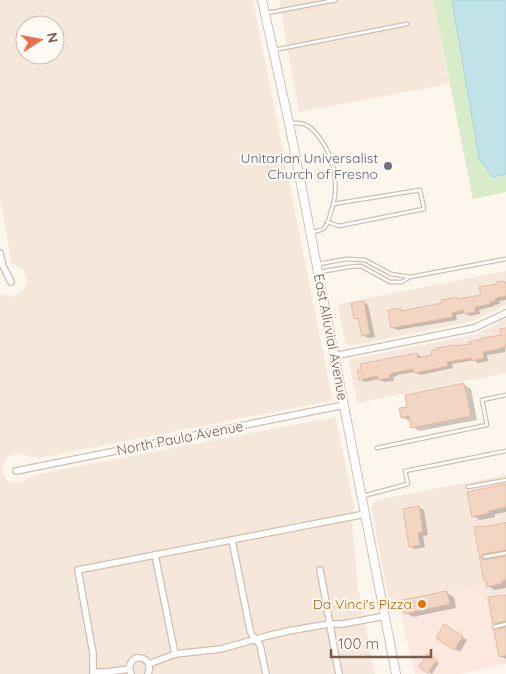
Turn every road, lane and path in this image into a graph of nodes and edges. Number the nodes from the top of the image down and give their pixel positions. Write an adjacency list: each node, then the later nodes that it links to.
1 (262, 0): 3 (street, East Alluvial Avenue)
2 (336, 0): 3 (lane)
3 (265, 13): 5 (street, East Alluvial Avenue)
4 (407, 24): 5 (lane)
5 (273, 50): 6 (street, East Alluvial Avenue)
6 (289, 122): 7 (lane); 9 (street, East Alluvial Avenue)
7 (333, 204): 8 (lane); 8 (lane)
8 (327, 222): 9 (lane)
9 (311, 233): 12 (street, East Alluvial Avenue)
10 (0, 253): 14 (street)
11 (506, 259): 13 (lane)
12 (317, 269): 13 (lane); 13 (lane); 16 (street, East Alluvial Avenue)
13 (410, 277)
14 (11, 282)
15 (506, 313): 16 (street)
16 (334, 356): 18 (street, East Alluvial Avenue)
17 (506, 395): 19 (lane)
18 (344, 405): 21 (street, North Paula Avenue); 24 (street, East Alluvial Avenue)
19 (376, 448)
20 (506, 451): 24 (lane)
21 (16, 471)
22 (506, 480): 23 (lane)
23 (468, 487)
24 (362, 497): 25 (street, East Alluvial Avenue)
25 (365, 514): 26 (street); 31 (street, East Alluvial Avenue)
26 (232, 540): 28 (street); 35 (street)
27 (506, 553): 29 (lane)
28 (155, 555): 36 (street); 39 (street)
29 (484, 557)
30 (320, 570): 32 (street)
31 (385, 616): 32 (street); 43 (street, East Alluvial Avenue)
32 (330, 624): 35 (street); 42 (street)
33 (506, 624): 34 (lane)
34 (494, 627)
35 (256, 639): 36 (street); 41 (street)
36 (175, 654): 37 (street)
37 (149, 664): 38 (street); 40 (street)
38 (130, 671): 39 (street)
39 (93, 673)
40 (148, 674)
41 (266, 674)
42 (339, 674)
43 (396, 674)

